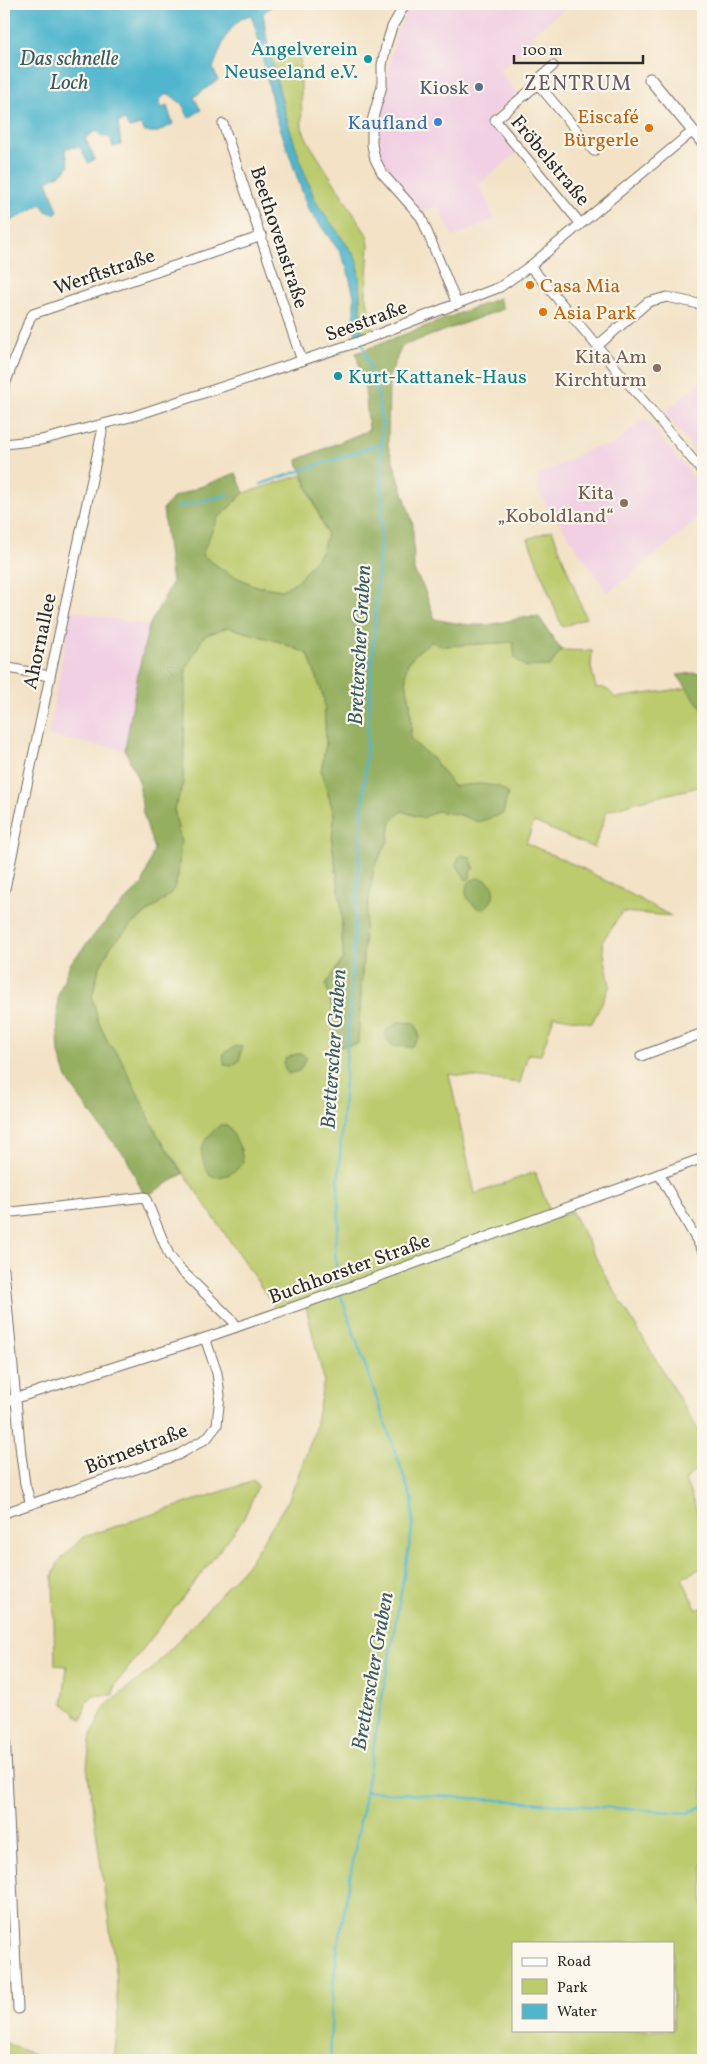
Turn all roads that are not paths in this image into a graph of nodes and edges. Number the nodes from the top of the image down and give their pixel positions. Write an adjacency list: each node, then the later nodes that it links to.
1 (405, 4): 12 (street)
2 (554, 66): 4 (street)
3 (650, 79): 6 (main road)
4 (538, 84): 8 (street); 9 (street, Fröbelstraße)
5 (223, 124): 10 (street, Beethovenstraße)
6 (693, 131): 7 (main road); 9 (street, Seestraße)
7 (703, 143)
8 (594, 151)
9 (580, 223): 11 (street, Seestraße)
10 (262, 236): 15 (street, Beethovenstraße); 16 (street, Werftstraße)
11 (530, 266): 12 (street, Seestraße); 14 (street)
12 (457, 304): 15 (street, Seestraße)
13 (703, 305): 14 (street)
14 (598, 346): 19 (street)
15 (302, 361): 17 (street, Seestraße)
16 (4, 386)
17 (101, 426): 18 (street, Seestraße); 21 (street, Ahornallee)
18 (4, 444)
19 (703, 472)
20 (4, 666): 21 (street)
21 (49, 676): 22 (street, Ahornallee)
22 (4, 893)
23 (703, 1033): 24 (street)
24 (641, 1056)
25 (703, 1158): 26 (street, Buchhorster Straße)
26 (659, 1174): 28 (street); 30 (street, Buchhorster Straße)
27 (4, 1213): 30 (street)
28 (703, 1251)
29 (4, 1270): 32 (street)
30 (236, 1327): 31 (street, Buchhorster Straße)
31 (205, 1338): 32 (street, Buchhorster Straße); 34 (street, Börnestraße)
32 (17, 1397): 33 (street, Buchhorster Straße); 34 (street)
33 (4, 1402)
34 (31, 1504): 35 (street, Börnestraße)
35 (4, 1513)
36 (4, 1711): 37 (street)
37 (5, 1744): 38 (street)
38 (14, 1956): 39 (street); 40 (street)
39 (4, 1957)
40 (18, 2010)

